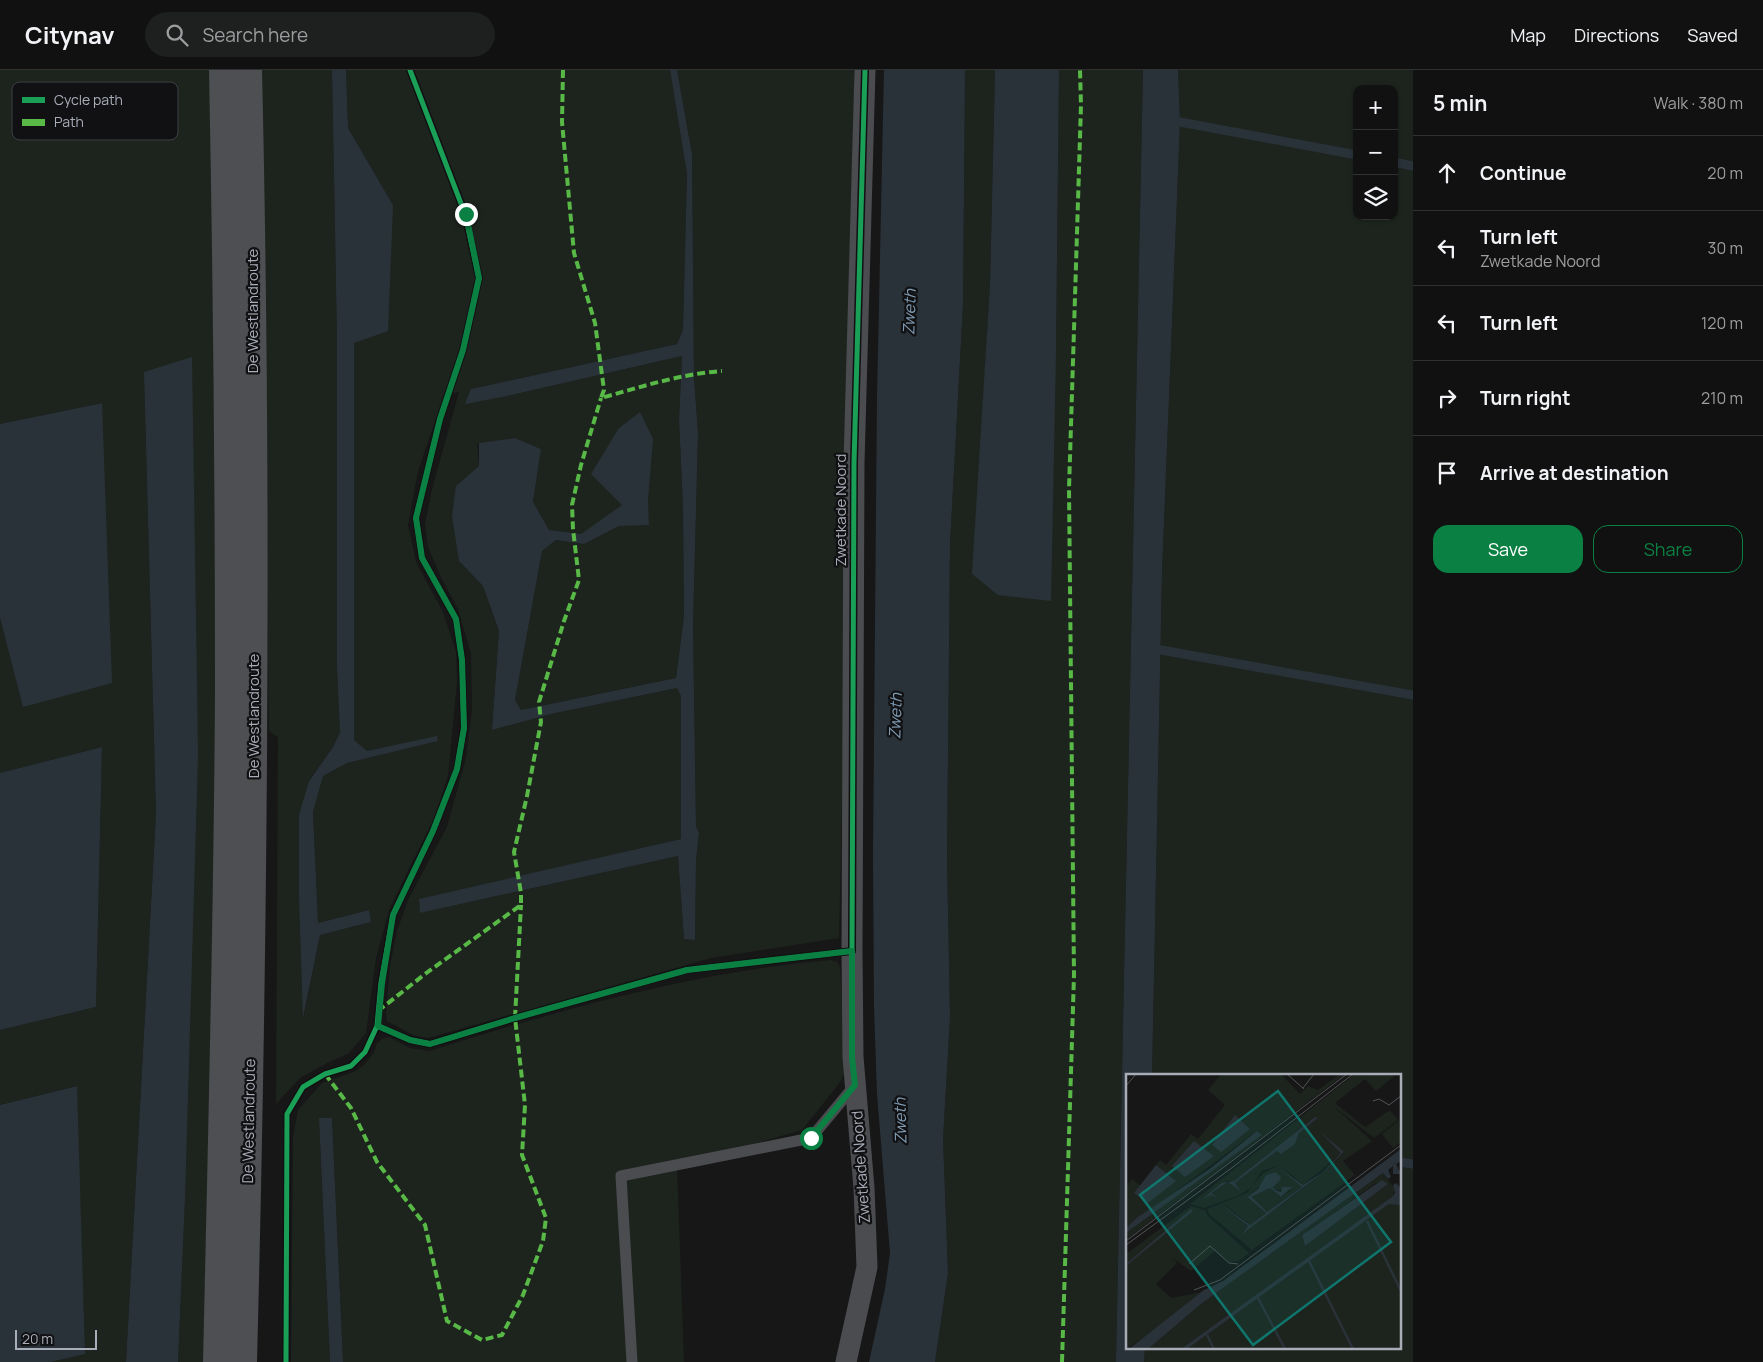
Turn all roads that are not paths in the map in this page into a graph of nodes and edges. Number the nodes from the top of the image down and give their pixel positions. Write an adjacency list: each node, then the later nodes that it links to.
1 (223, 70): 5 (main road, De Westlandroute)
2 (248, 70): 6 (main road, De Westlandroute)
3 (865, 70): 4 (street, Zwetkade Noord)
4 (855, 1085): 7 (lane); 8 (street, Zwetkade Noord)
5 (218, 1362)
6 (243, 1362)
7 (632, 1362)
8 (846, 1362)

